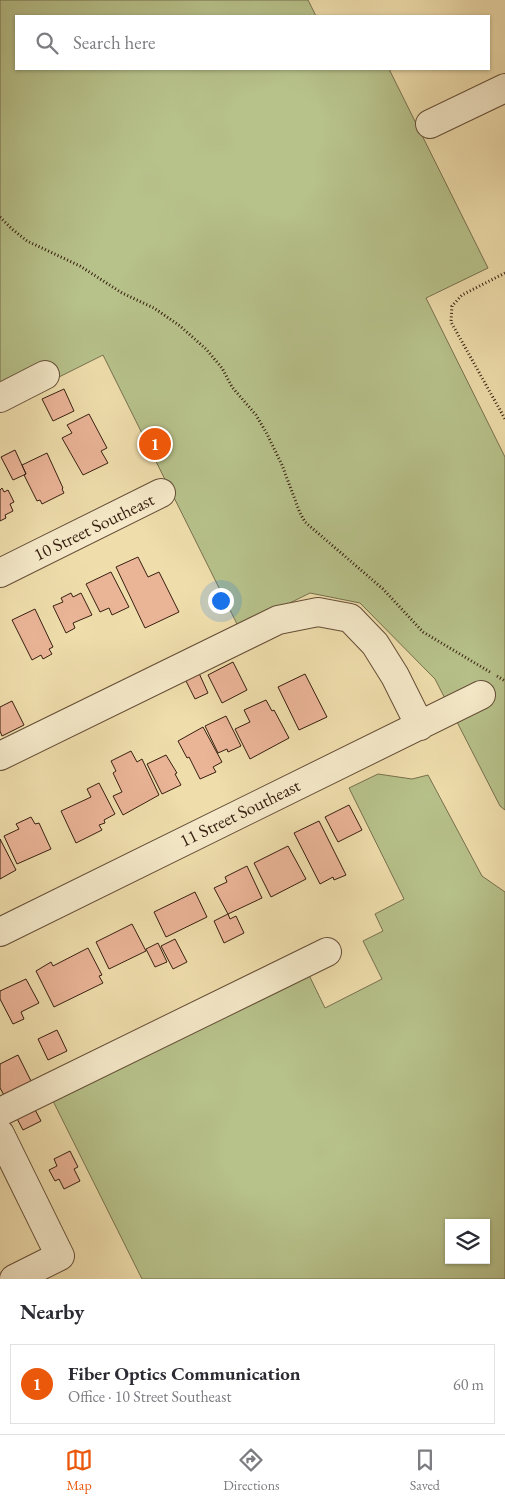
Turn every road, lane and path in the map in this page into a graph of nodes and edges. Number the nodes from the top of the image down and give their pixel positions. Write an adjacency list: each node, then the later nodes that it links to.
1 (505, 88): 2 (street)
2 (430, 124)
3 (0, 217): 10 (path)
4 (505, 273): 7 (path)
5 (45, 375): 6 (street)
6 (0, 398)
7 (505, 419)
8 (161, 493): 9 (street, 10 Street Southeast)
9 (0, 573)
10 (505, 681)
11 (481, 695): 12 (street, 11 Street Southeast)
12 (420, 726): 13 (street); 14 (street, 11 Street Southeast)
13 (0, 756)
14 (0, 932)
15 (327, 952): 16 (street)
16 (0, 1112)
17 (0, 1134): 18 (street)
18 (14, 1279)

